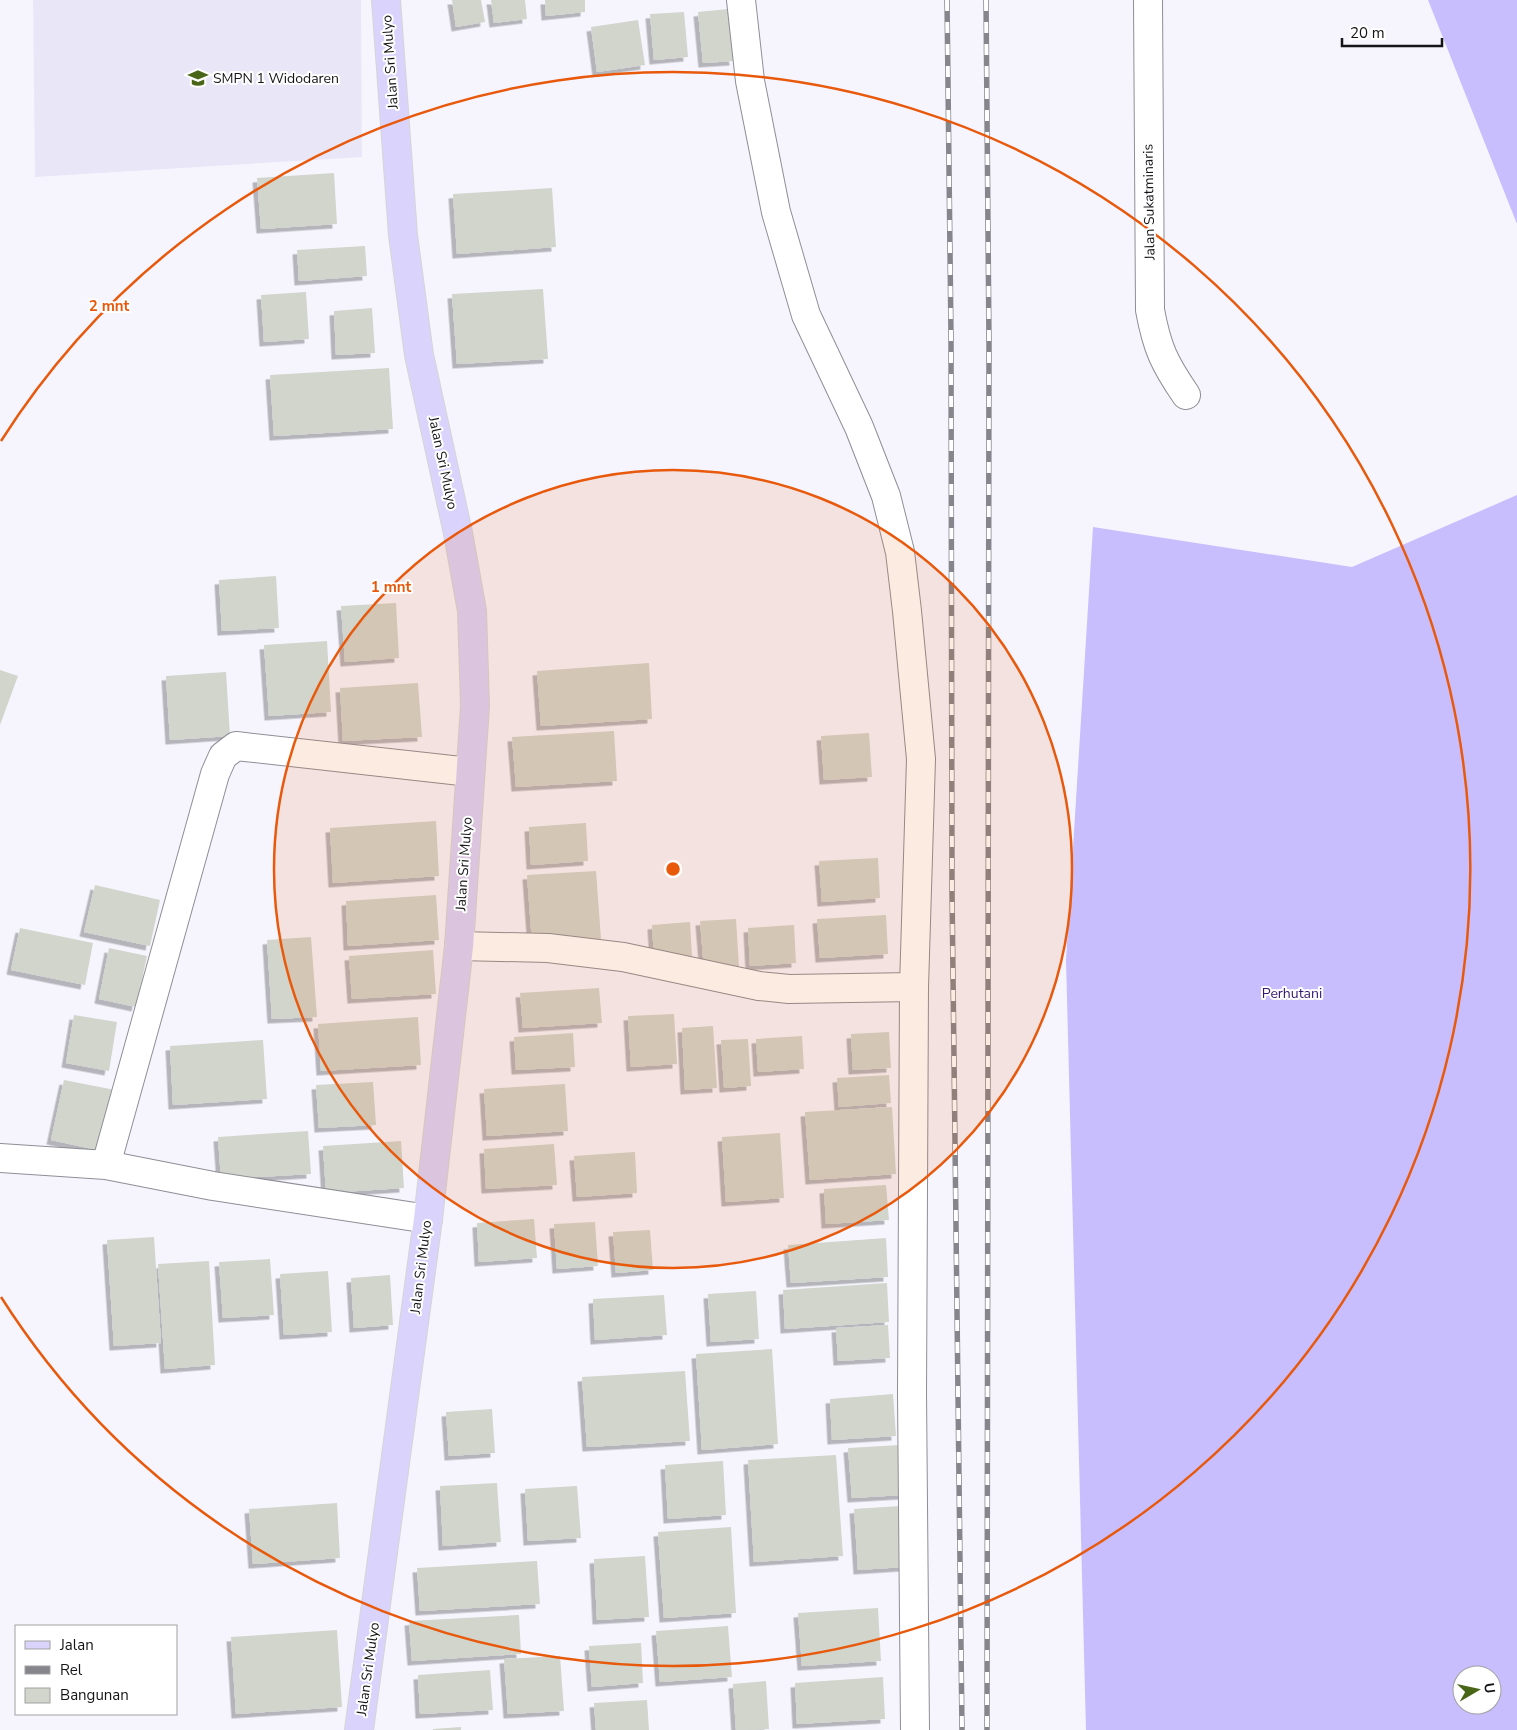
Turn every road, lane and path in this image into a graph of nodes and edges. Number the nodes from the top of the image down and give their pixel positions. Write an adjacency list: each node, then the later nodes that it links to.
1 (386, 0): 5 (main road, Jalan Sri Mulyo)
2 (741, 0): 7 (street)
3 (1148, 0): 4 (street, Jalan Sukatminaris)
4 (1186, 395)
5 (470, 772): 6 (main road, Jalan Sri Mulyo); 9 (street)
6 (459, 946): 7 (street); 10 (main road, Jalan Sri Mulyo)
7 (914, 987): 12 (street)
8 (0, 1158): 9 (street)
9 (106, 1165): 10 (street)
10 (428, 1218): 11 (main road, Jalan Sri Mulyo)
11 (359, 1730)
12 (915, 1730)

